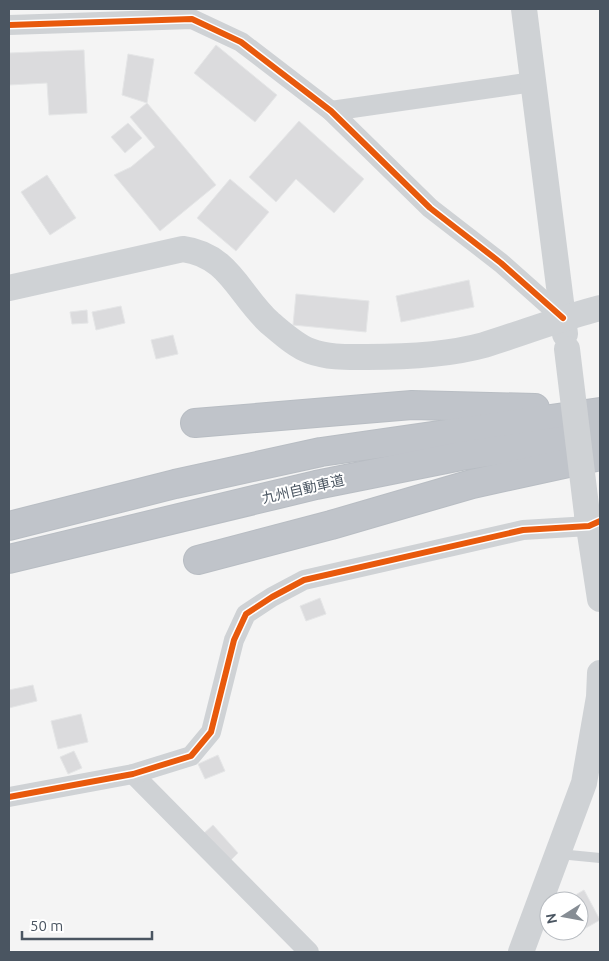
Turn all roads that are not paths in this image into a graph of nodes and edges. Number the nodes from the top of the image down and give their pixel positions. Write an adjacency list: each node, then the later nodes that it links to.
1 (524, 9): 3 (street)
2 (9, 25): 4 (street)
3 (533, 82): 4 (street); 7 (street)
4 (331, 111): 7 (street)
5 (9, 288): 7 (street)
6 (600, 308): 7 (street)
7 (563, 318): 12 (street, bridge)
8 (600, 411): 9 (highway); 13 (highway)
9 (195, 423)
10 (600, 435): 14 (highway, 九州自動車道)
11 (600, 456): 15 (highway)
12 (592, 520): 16 (street); 18 (street)
13 (9, 526)
14 (9, 559)
15 (198, 560)
16 (600, 599)
17 (600, 673): 20 (street)
18 (133, 774): 19 (street); 22 (street)
19 (9, 797)
20 (558, 854): 21 (lane); 23 (street)
21 (600, 858)
22 (309, 952)
23 (521, 952)

